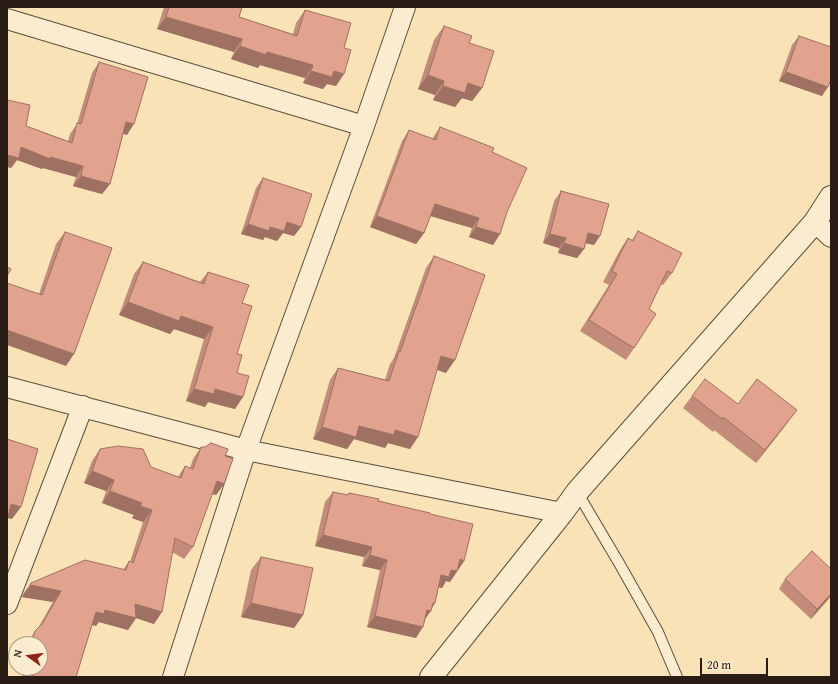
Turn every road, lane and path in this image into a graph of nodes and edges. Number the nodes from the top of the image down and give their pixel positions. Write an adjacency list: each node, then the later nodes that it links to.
1 (405, 7): 3 (street)
2 (7, 19): 3 (street)
3 (364, 126): 9 (street)
4 (831, 197): 5 (street)
5 (815, 222): 6 (street); 10 (street)
6 (831, 237)
7 (7, 387): 8 (street)
8 (82, 406): 9 (street); 12 (street)
9 (246, 450): 11 (street); 13 (street)
10 (577, 492): 11 (street); 15 (lane)
11 (562, 514): 14 (street)
12 (7, 604)
13 (173, 677)
14 (431, 677)
15 (678, 677)

